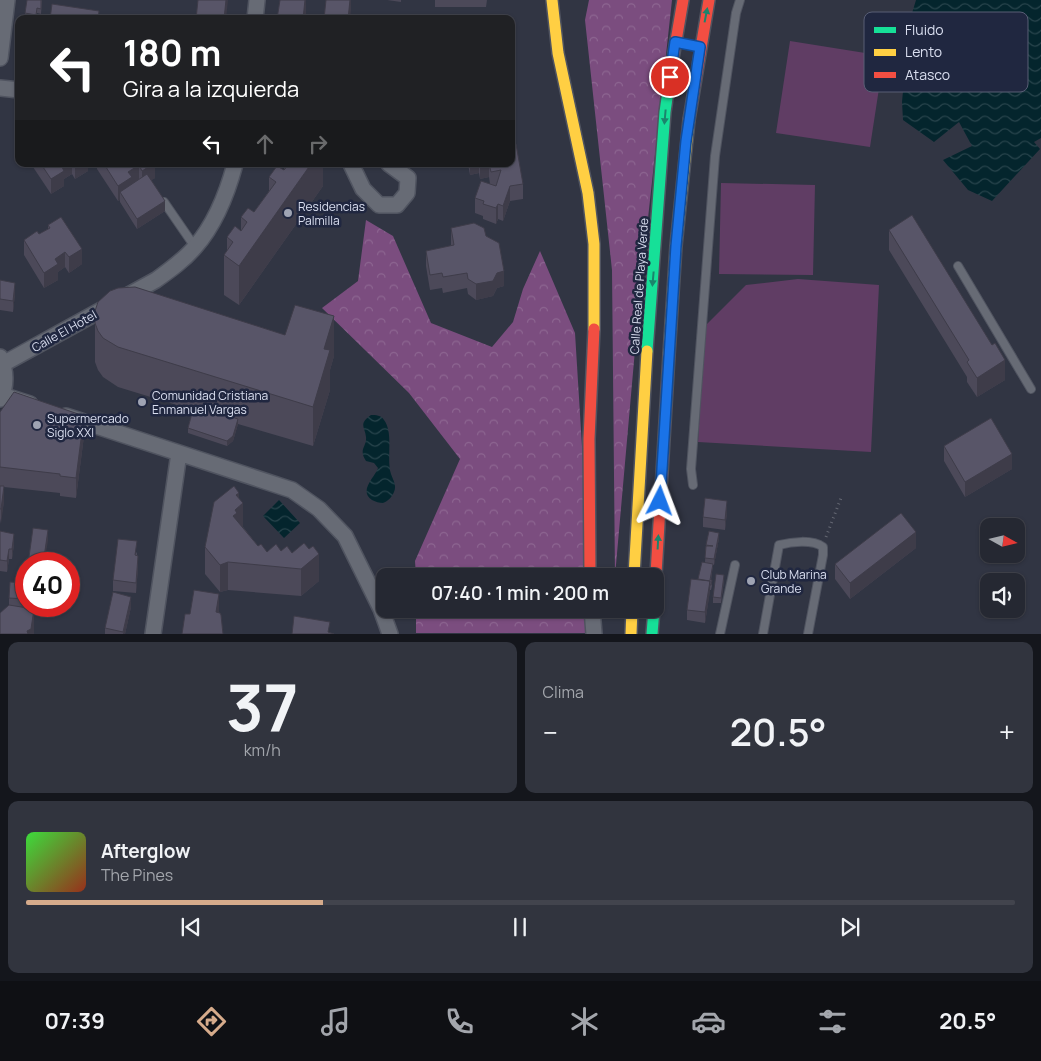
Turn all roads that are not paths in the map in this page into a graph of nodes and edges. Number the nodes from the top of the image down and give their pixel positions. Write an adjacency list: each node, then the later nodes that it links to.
1 (7, 0): 9 (street)
2 (257, 0): 7 (street)
3 (552, 0): 32 (street)
4 (683, 0): 8 (street, Calle Real de Playa Verde)
5 (709, 0): 8 (street, Calle Real de Playa Verde, one-way to 5)
6 (740, 0): 30 (lane)
7 (255, 15)
8 (688, 44): 12 (street, Calle Real de Playa Verde, one-way to 12); 13 (street, Calle Real de Playa Verde)
9 (0, 58)
10 (0, 88): 11 (street)
11 (15, 90)
12 (663, 139): 13 (street); 18 (street, Calle Real de Playa Verde)
13 (686, 141): 19 (street, Calle Real de Playa Verde)
14 (234, 167): 20 (street, Calle El Hotel)
15 (352, 167): 16 (street)
16 (393, 167)
17 (164, 202): 20 (lane)
18 (656, 244): 19 (street); 22 (street, Calle Real de Playa Verde, one-way to 22)
19 (676, 246): 23 (street, Calle Real de Playa Verde)
20 (195, 247): 24 (street, Calle El Hotel)
21 (958, 266): 25 (lane)
22 (648, 342): 23 (street); 27 (street, Calle Real de Playa Verde)
23 (670, 346): 28 (street, Calle Real de Playa Verde)
24 (2, 360): 26 (street)
25 (1031, 389)
26 (1, 397): 29 (street)
27 (642, 441): 28 (street); 33 (street, Calle Real de Playa Verde)
28 (664, 443): 34 (street, Calle Real de Playa Verde, one-way to 28)
29 (179, 453): 38 (street); 39 (street)
30 (693, 485)
31 (735, 565): 43 (lane)
32 (590, 568)
33 (634, 568)
34 (656, 568)
35 (593, 618): 40 (street)
36 (632, 618): 41 (street)
37 (653, 618): 42 (street)
38 (153, 634)
39 (390, 634)
40 (594, 634)
41 (631, 634)
42 (652, 634)
43 (720, 634)
44 (763, 634): 45 (lane)
45 (808, 634)

